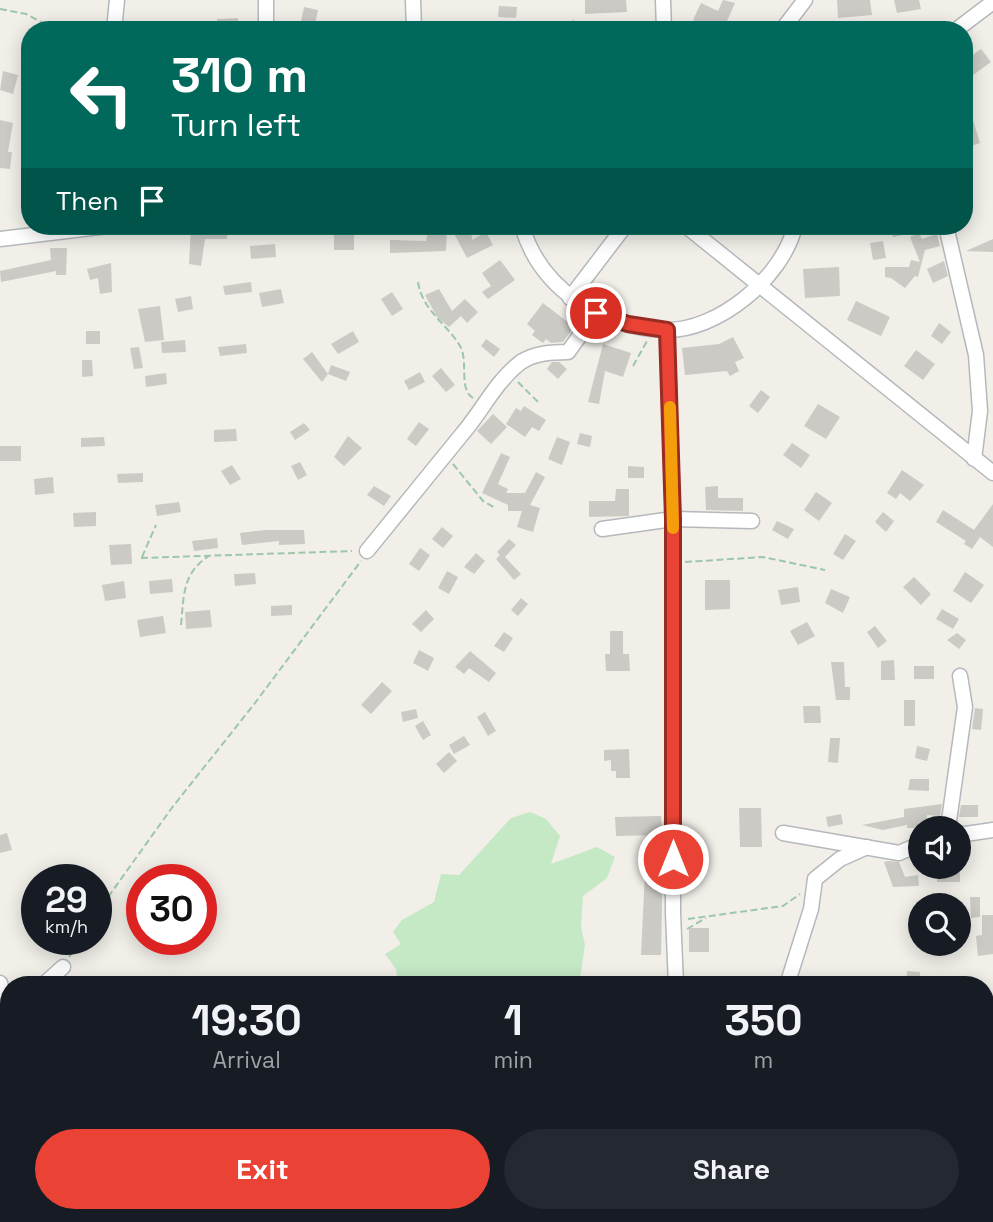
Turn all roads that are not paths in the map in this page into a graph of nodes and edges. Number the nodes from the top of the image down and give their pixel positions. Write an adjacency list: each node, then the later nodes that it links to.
1 (117, 0): 7 (street)
2 (266, 0): 8 (street)
3 (413, 0): 9 (street)
4 (663, 0): 10 (street)
5 (805, 0): 11 (street)
6 (993, 2): 12 (street)
7 (115, 21)
8 (267, 21)
9 (414, 21)
10 (664, 21)
11 (789, 21)
12 (968, 21)
13 (33, 235): 19 (street)
14 (525, 235): 21 (street)
15 (618, 235): 21 (street)
16 (697, 235): 20 (street)
17 (791, 235): 20 (street)
18 (948, 235): 24 (street)
19 (0, 239)
20 (761, 288): 23 (street); 24 (street)
21 (570, 298): 22 (street)
22 (596, 313): 23 (street); 29 (street)
23 (661, 329): 26 (street)
24 (974, 459): 25 (street)
25 (993, 473)
26 (673, 519): 27 (street); 28 (street); 39 (street)
27 (752, 522)
28 (603, 529)
29 (368, 551)
30 (960, 676): 31 (street)
31 (950, 816)
32 (993, 831): 34 (street)
33 (783, 833): 35 (street)
34 (971, 834)
35 (867, 847): 36 (street); 40 (street)
36 (908, 849)
37 (62, 967): 38 (street)
38 (52, 976)
39 (676, 976)
40 (790, 976)

